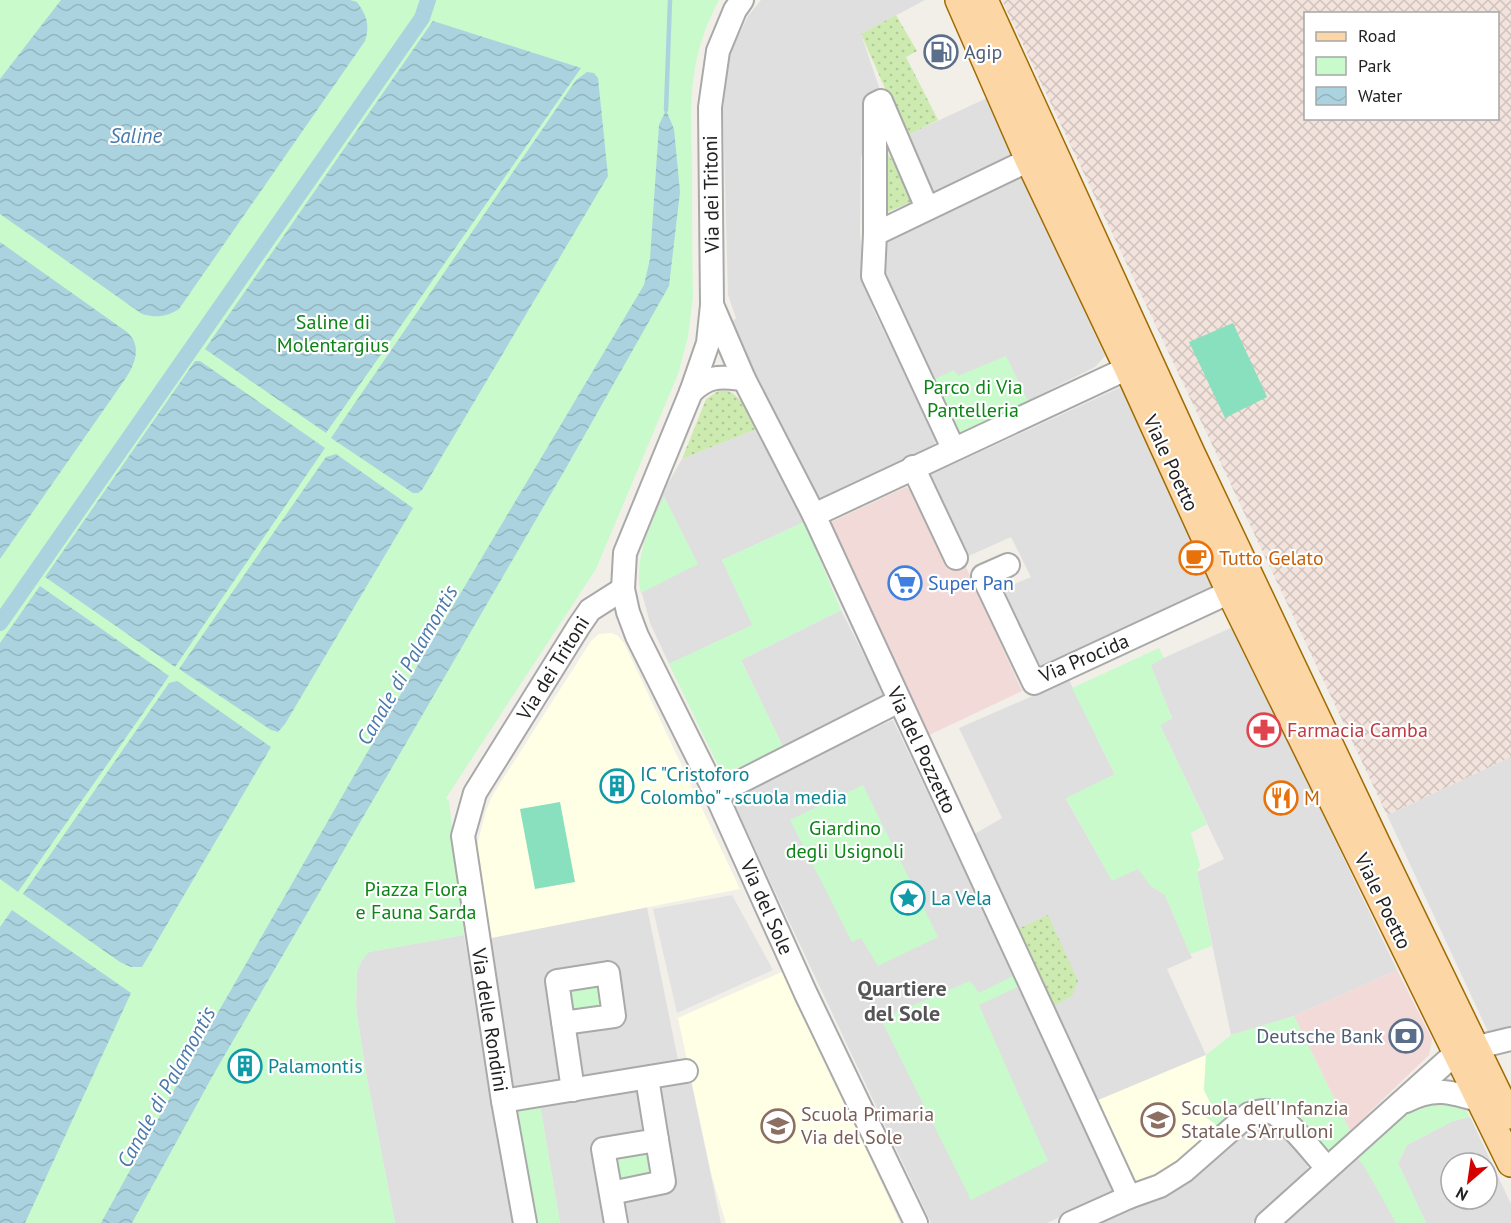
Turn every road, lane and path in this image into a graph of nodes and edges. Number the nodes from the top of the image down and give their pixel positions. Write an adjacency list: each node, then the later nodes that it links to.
1 (742, 0): 7 (street, Via dei Tritoni)
2 (959, 0): 4 (main road, Viale Poetto)
3 (984, 0): 23 (main road, Viale Poetto)
4 (1029, 160): 5 (street); 8 (main road, Viale Poetto)
5 (927, 208): 6 (street); 6 (street)
6 (875, 234): 11 (street)
7 (712, 305): 9 (street, Via del Pozzetto); 10 (street, Via dei Tritoni)
8 (1128, 368): 11 (street); 17 (main road, Viale Poetto)
9 (744, 379): 10 (street); 13 (street, Via del Pozzetto)
10 (692, 393): 16 (street, Via dei Tritoni)
11 (952, 448): 12 (street)
12 (913, 467): 13 (street); 14 (street)
13 (814, 515): 18 (street, Via del Pozzetto)
14 (956, 558)
15 (1008, 565): 17 (street, Via Procida)
16 (623, 589): 19 (street, Via del Sole); 20 (street, Via dei Tritoni)
17 (1230, 592): 23 (main road, Viale Poetto)
18 (899, 701): 19 (street); 35 (street, Via del Pozzetto)
19 (716, 794): 38 (street, Via del Sole)
20 (467, 817): 27 (street, Via delle Rondini)
21 (563, 1023): 26 (street)
22 (1511, 1040): 23 (street)
23 (1466, 1050): 28 (main road, Viale Poetto); 29 (street); 30 (main road, Viale Poetto)
24 (686, 1071): 25 (street)
25 (647, 1078): 26 (street); 31 (street)
26 (573, 1090): 27 (street)
27 (503, 1101): 36 (street, Via delle Rondini)
28 (1481, 1101): 29 (street); 32 (main road, Viale Poetto)
29 (1389, 1112): 33 (street)
30 (1511, 1121)
31 (657, 1140): 34 (street); 34 (street)
32 (1511, 1163)
33 (1327, 1168): 35 (street); 40 (street)
34 (611, 1193): 37 (street)
35 (1129, 1197): 39 (street)
36 (525, 1223)
37 (616, 1223)
38 (916, 1223)
39 (1071, 1223)
40 (1267, 1223)

